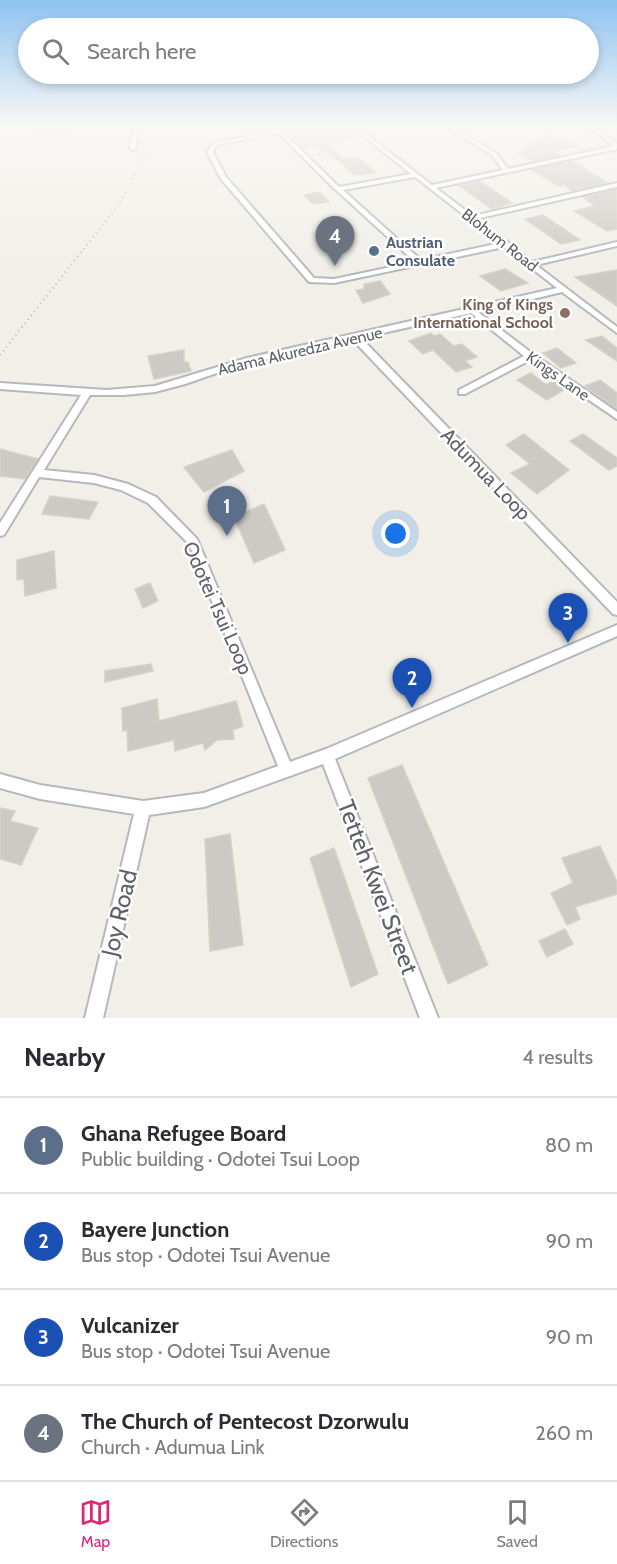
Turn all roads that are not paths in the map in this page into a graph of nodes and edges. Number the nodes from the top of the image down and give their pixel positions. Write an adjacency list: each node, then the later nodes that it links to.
1 (221, 175): 11 (street)
2 (324, 175): 7 (street)
3 (415, 175): 6 (street, Blohum Road); 7 (street)
4 (486, 175): 6 (street)
5 (617, 186): 8 (street)
6 (431, 187): 8 (street, Blohum Road)
7 (338, 189): 11 (street)
8 (472, 218): 9 (street, Blohum Road)
9 (507, 244): 11 (street); 12 (street, Blohum Road)
10 (617, 244): 12 (street)
11 (418, 262)
12 (530, 264): 13 (street, Blohum Road)
13 (563, 289): 14 (street, Adama Akuredza Avenue); 15 (street, Blohum Road)
14 (473, 311): 16 (street, Adama Akuredza Avenue); 17 (street, Kings Lane)
15 (617, 331)
16 (355, 337): 19 (street, Adama Akuredza Avenue); 24 (street, Adumua Loop)
17 (530, 356): 20 (street); 21 (street, Kings Lane)
18 (0, 387): 19 (street, Adama Akuredza Avenue)
19 (87, 392): 22 (street)
20 (462, 392)
21 (617, 416)
22 (37, 473): 23 (street); 27 (street, Odotei Tsui Loop)
23 (0, 532)
24 (617, 610)
25 (617, 630): 26 (street)
26 (327, 756): 27 (street); 31 (street, Tetteh Kwei Street)
27 (287, 771): 29 (street)
28 (0, 782): 29 (street)
29 (143, 808): 30 (street, Joy Road)
30 (94, 1018)
31 (429, 1018)

